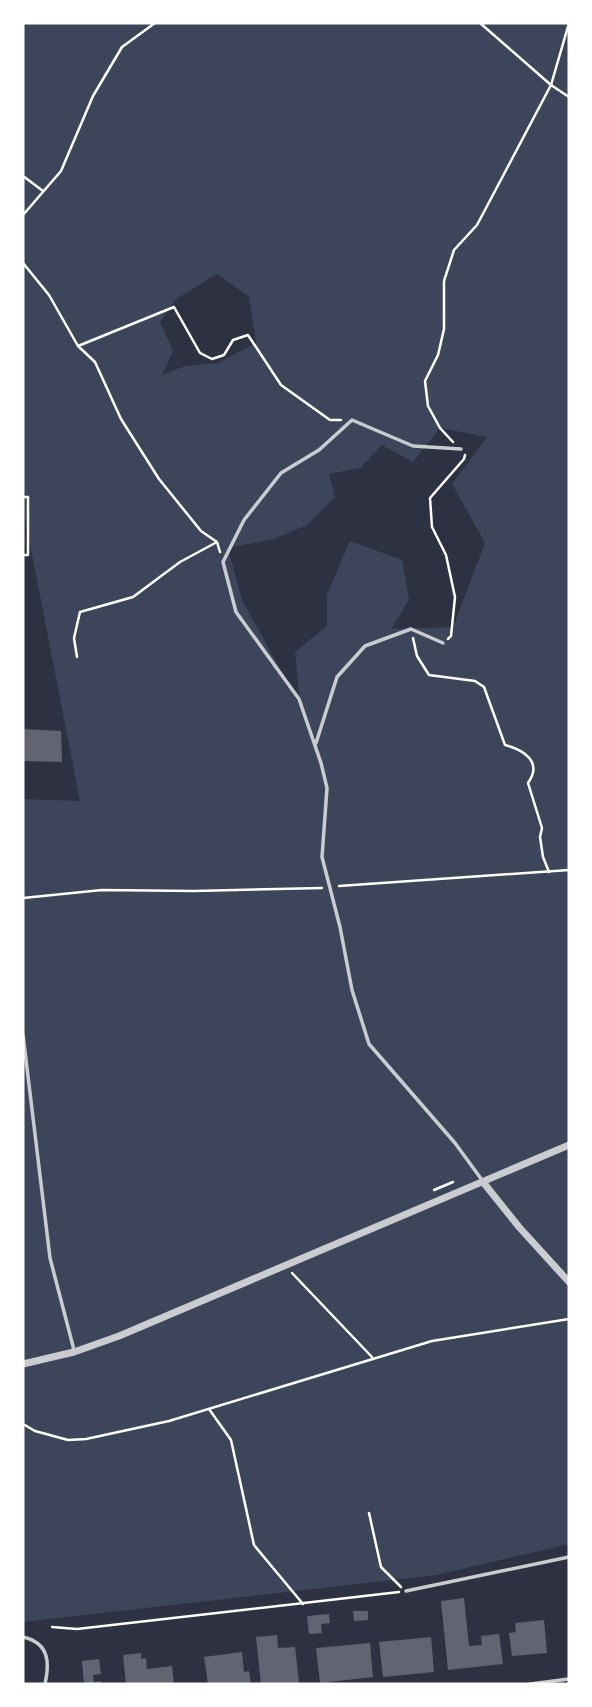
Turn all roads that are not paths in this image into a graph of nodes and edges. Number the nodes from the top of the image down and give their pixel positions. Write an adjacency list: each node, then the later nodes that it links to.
1 (460, 449): 3 (lane)
2 (443, 643): 3 (lane)
3 (316, 745): 6 (lane)
4 (23, 1035): 8 (lane)
5 (569, 1145): 6 (street)
6 (483, 1182): 7 (street); 8 (street)
7 (569, 1282)
8 (74, 1352): 9 (street)
9 (23, 1364)
10 (569, 1557): 11 (lane)
11 (406, 1591)
12 (23, 1637): 14 (lane)
13 (569, 1679): 15 (lane)
14 (45, 1684)
15 (530, 1684)

